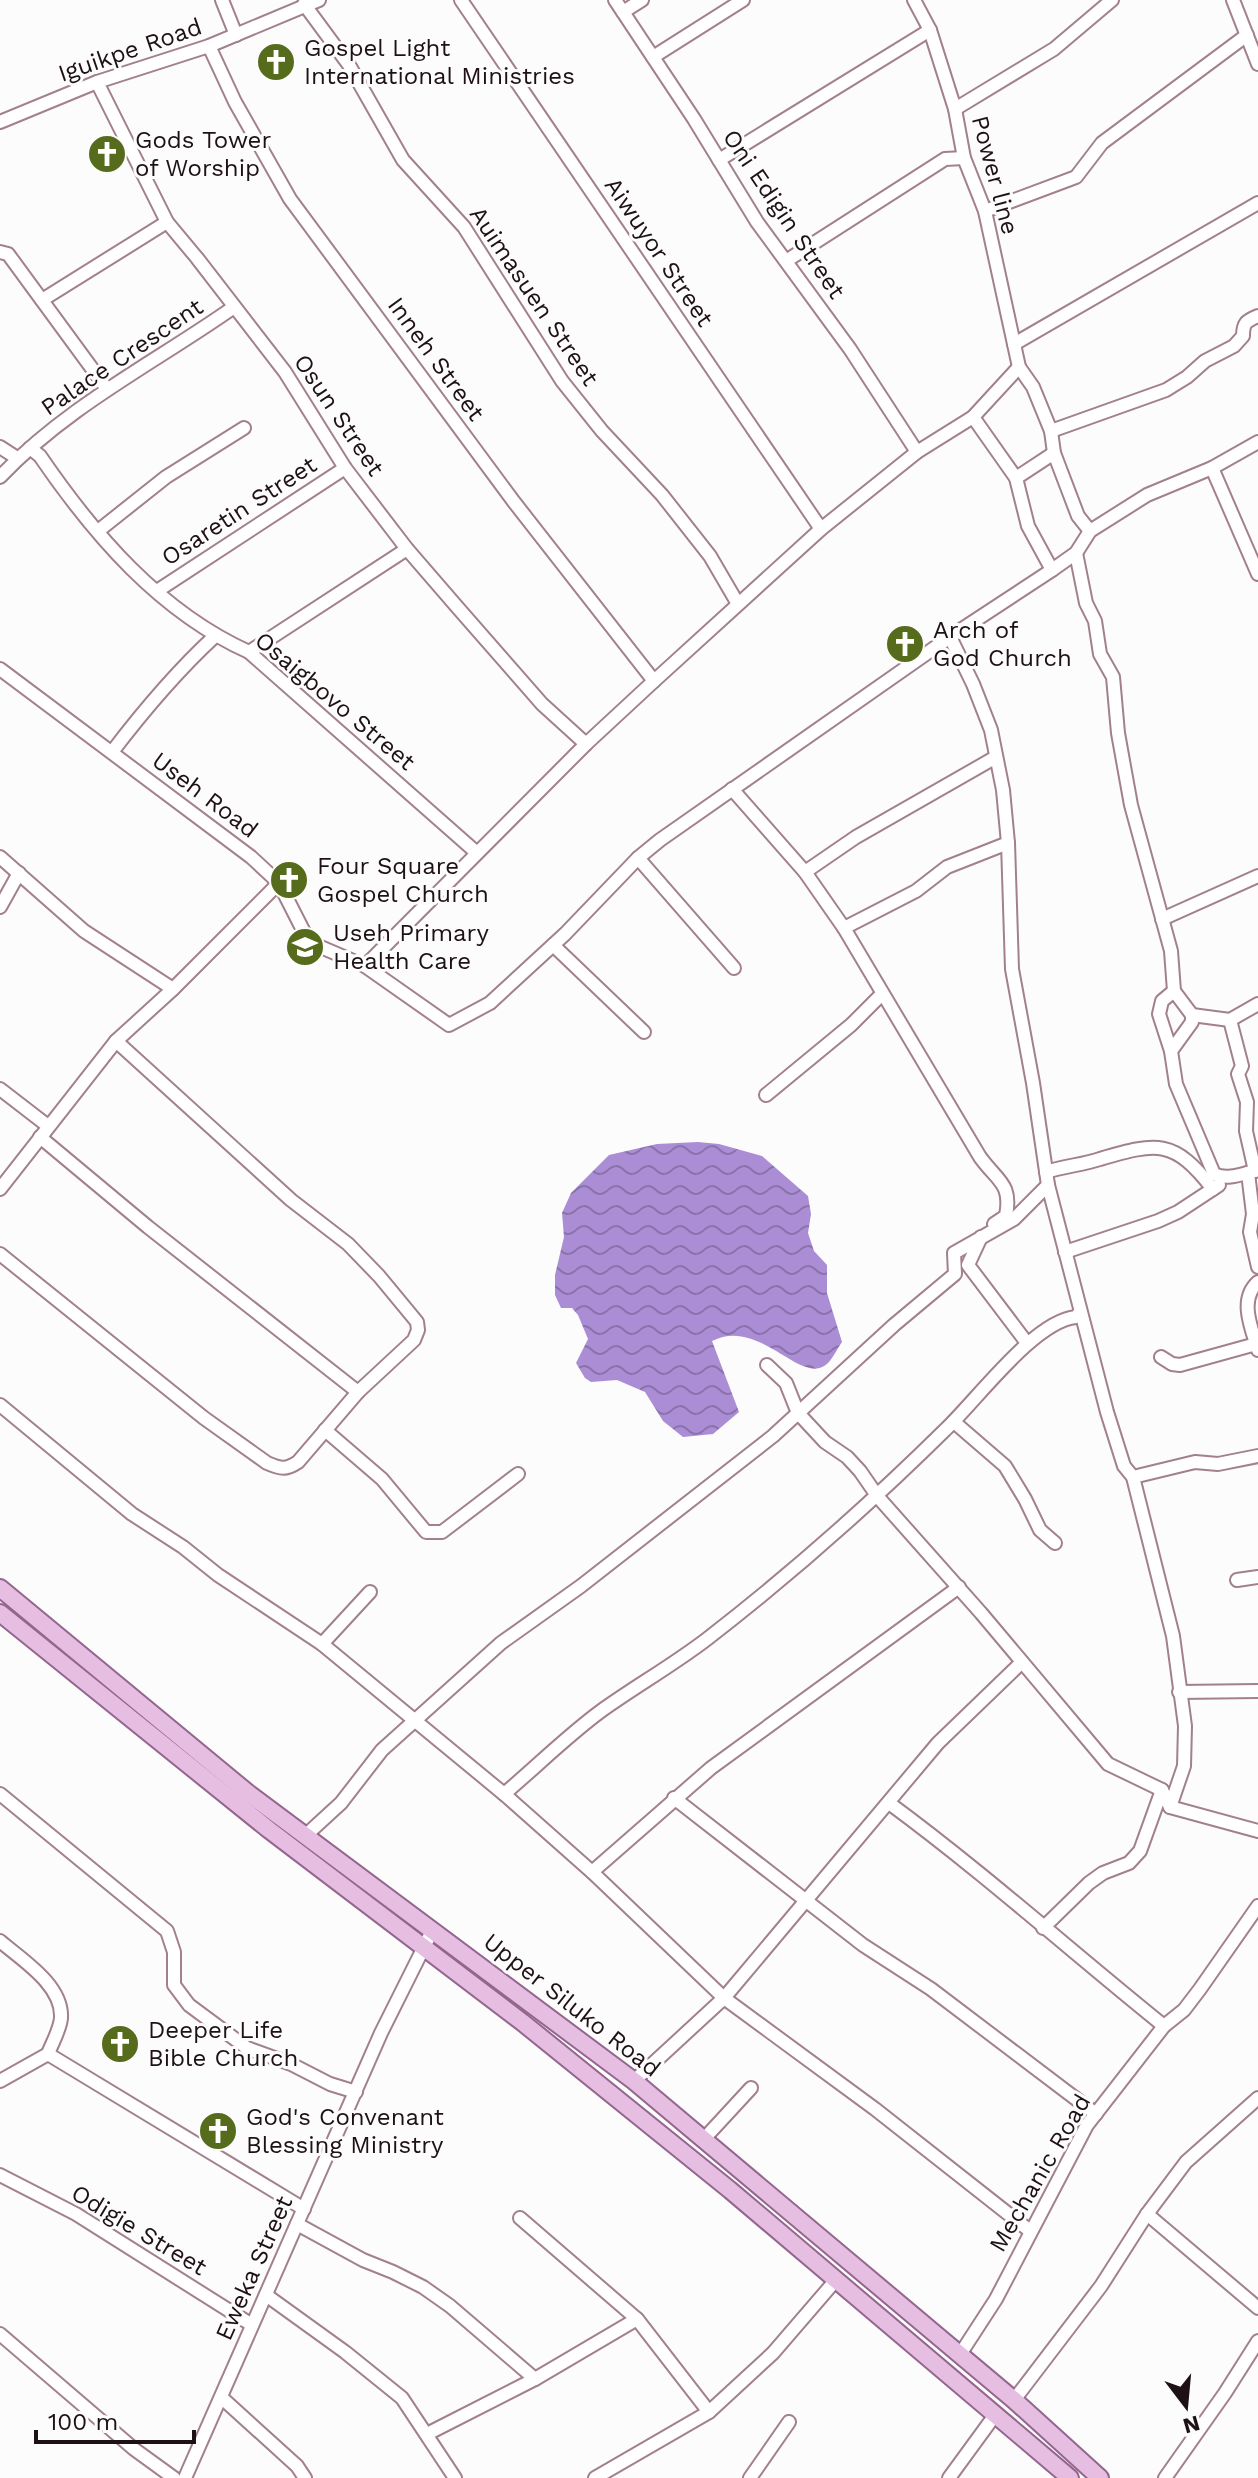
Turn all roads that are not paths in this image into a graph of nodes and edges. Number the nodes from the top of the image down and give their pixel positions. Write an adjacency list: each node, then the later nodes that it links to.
1 (222, 0): 13 (street)
2 (319, 0): 10 (street, Iguikpe Road)
3 (461, 0): 47 (street, Aiwuyor Street)
4 (615, 0): 11 (street, Oni Edigin Street)
5 (642, 0): 11 (street)
6 (743, 0): 16 (street)
7 (914, 0): 12 (street, Power line)
8 (1112, 0): 19 (street)
9 (1233, 0): 14 (street)
10 (304, 4): 13 (street, Iguikpe Road); 55 (street, Auimasuen Street)
11 (623, 12): 16 (street, Oni Edigin Street)
12 (930, 30): 19 (street, Power line); 22 (street)
13 (236, 35): 15 (street, Iguikpe Road)
14 (1247, 35): 17 (street); 24 (street)
15 (209, 46): 18 (street, Iguikpe Road); 60 (street, Inneh Street)
16 (653, 57): 22 (street, Oni Edigin Street)
17 (1258, 64)
18 (97, 82): 20 (street, Iguikpe Road); 25 (street, Osun Street)
19 (955, 109): 21 (street, Power line)
20 (0, 122)
21 (964, 158): 24 (street, Power line); 27 (street)
22 (719, 160): 27 (street, Oni Edigin Street)
23 (1258, 203): 31 (street)
24 (985, 211): 31 (street, Power line)
25 (167, 222): 28 (street); 29 (street, Osun Street)
26 (0, 252): 28 (street)
27 (786, 261): 40 (street, Oni Edigin Street)
28 (42, 300): 33 (street)
29 (234, 307): 33 (street, Palace Crescent); 43 (street, Osun Street)
30 (1258, 316): 36 (street)
31 (1014, 344): 32 (street, Power line)
32 (1019, 367): 34 (street); 36 (street, Power line)
33 (107, 389): 39 (street, Palace Crescent)
34 (973, 417): 40 (street); 46 (street)
35 (244, 428): 48 (street)
36 (1051, 431): 41 (street, Power line)
37 (1258, 442): 44 (street)
38 (0, 447): 42 (street)
39 (30, 448): 42 (street, Palace Crescent); 48 (street, Osaigbovo Street)
40 (917, 452): 47 (street)
41 (1054, 453): 46 (street); 49 (street, Power line)
42 (17, 458): 45 (street, Palace Crescent)
43 (345, 468): 50 (street, Osun Street); 54 (street, Osaretin Street)
44 (1212, 468): 49 (street); 53 (street)
45 (0, 477)
46 (1016, 478): 52 (street)
47 (821, 529): 55 (street)
48 (98, 531): 54 (street, Osaigbovo Street)
49 (1090, 531): 51 (street)
50 (407, 549): 58 (street); 61 (street, Osun Street)
51 (1076, 553): 52 (street); 74 (street)
52 (1052, 570): 57 (street)
53 (1258, 574)
54 (157, 591): 56 (street, Osaigbovo Street)
55 (738, 604): 60 (street)
56 (215, 636): 58 (street, Osaigbovo Street); 62 (street)
57 (950, 637): 63 (street); 64 (street)
58 (249, 652): 66 (street, Osaigbovo Street)
59 (0, 669): 62 (street, Useh Road)
60 (654, 681): 61 (street)
61 (586, 744): 66 (street)
62 (112, 752): 72 (street, Useh Road)
63 (996, 757): 65 (street); 69 (street)
64 (732, 789): 68 (street); 69 (street)
65 (1008, 843): 75 (street); 93 (street)
66 (477, 853): 77 (street)
67 (0, 857): 70 (street)
68 (638, 858): 76 (street); 78 (street)
69 (805, 872): 75 (street)
70 (19, 873): 73 (street); 79 (street)
71 (1258, 876): 74 (street)
72 (279, 883): 77 (street, Useh Road); 79 (street)
73 (0, 907)
74 (1162, 919): 80 (street)
75 (844, 928): 81 (street)
76 (553, 945): 77 (street, Useh Road); 85 (street)
77 (365, 966)
78 (734, 968)
79 (173, 989): 86 (street)
80 (1174, 991): 83 (street); 87 (street)
81 (882, 994): 89 (street); 96 (street)
82 (1258, 1004): 84 (street)
83 (1192, 1015): 84 (street); 87 (street)
84 (1230, 1020): 91 (street)
85 (644, 1032)
86 (116, 1041): 90 (street); 106 (street)
87 (1171, 1051): 92 (street)
88 (0, 1089): 90 (street)
89 (766, 1095)
90 (44, 1132): 94 (street); 106 (street)
91 (1253, 1171): 92 (street); 99 (street)
92 (1230, 1177): 95 (street)
93 (1047, 1178): 95 (street); 96 (street); 97 (street)
94 (0, 1189)
95 (1213, 1189): 97 (street)
96 (980, 1238): 102 (street); 108 (street)
97 (1065, 1252): 101 (street)
98 (0, 1254): 110 (street)
99 (1258, 1267)
100 (1258, 1282): 103 (street)
101 (1079, 1305): 102 (street); 113 (street)
102 (1027, 1343): 109 (street)
103 (1257, 1348): 104 (street)
104 (1161, 1357)
105 (767, 1365): 108 (street)
106 (358, 1392): 110 (street)
107 (0, 1405): 122 (street)
108 (798, 1413): 114 (street); 126 (street)
109 (954, 1422): 114 (street); 115 (street)
110 (325, 1430): 112 (street)
111 (1258, 1456): 113 (street)
112 (518, 1474)
113 (1133, 1477): 125 (street)
114 (878, 1497): 118 (street); 129 (street)
115 (1055, 1543)
116 (1258, 1577): 117 (street)
117 (1237, 1580)
118 (959, 1587): 123 (street); 130 (street)
119 (0, 1588): 134 (main road, Upper Siluko Road)
120 (370, 1592): 122 (street)
121 (0, 1613): 141 (main road, Upper Siluko Road)
122 (322, 1644): 126 (street)
123 (1022, 1662): 127 (street); 131 (street)
124 (1258, 1691): 125 (street)
125 (1179, 1692): 132 (street)
126 (414, 1720): 129 (street); 134 (street)
127 (1162, 1790): 132 (street); 138 (street)
128 (0, 1794): 148 (street)
129 (504, 1794): 135 (street)
130 (674, 1798): 135 (street); 136 (street)
131 (889, 1803): 136 (street); 138 (street)
132 (1170, 1807): 133 (street)
133 (1258, 1831)
134 (305, 1836): 139 (main road, Upper Siluko Road)
135 (592, 1872): 142 (street)
136 (805, 1901): 142 (street); 150 (street)
137 (1258, 1906): 143 (street, Mechanic Road)
138 (1043, 1928): 143 (street)
139 (433, 1929): 141 (street); 146 (main road, Upper Siluko Road)
140 (0, 1941): 144 (street)
141 (423, 1945): 148 (street, Eweka Street); 158 (main road, Upper Siluko Road)
142 (724, 1998): 146 (street); 157 (street)
143 (1164, 2026): 150 (street, Mechanic Road)
144 (48, 2054): 145 (street); 153 (street)
145 (0, 2081)
146 (634, 2081): 151 (main road, Upper Siluko Road)
147 (751, 2088): 151 (street)
148 (356, 2092): 153 (street, Eweka Street)
149 (1258, 2098): 154 (street)
150 (1096, 2114): 157 (street, Mechanic Road)
151 (703, 2140): 165 (main road, Upper Siluko Road)
152 (0, 2175): 162 (street, Odigie Street)
153 (304, 2209): 156 (street, Eweka Street)
154 (1147, 2214): 160 (street); 168 (street)
155 (520, 2218): 161 (street)
156 (297, 2224): 159 (street, Eweka Street); 166 (street)
157 (1030, 2231): 165 (street, Mechanic Road)
158 (835, 2281): 169 (street); 170 (main road, Upper Siluko Road)
159 (266, 2295): 162 (street, Eweka Street); 172 (street)
160 (1258, 2308)
161 (637, 2319): 166 (street); 169 (street)
162 (252, 2325): 167 (street, Eweka Street)
163 (0, 2334): 173 (street)
164 (1258, 2341): 182 (street)
165 (959, 2356): 168 (main road, Upper Siluko Road)
166 (535, 2379): 172 (street)
167 (222, 2398): 174 (street, Eweka Street); 175 (street)
168 (1014, 2400): 181 (main road, Upper Siluko Road)
169 (709, 2412): 177 (street)
170 (995, 2415): 179 (street); 180 (main road, Upper Siluko Road)
171 (789, 2422): 178 (street)
172 (427, 2434): 176 (street)
173 (174, 2478)
174 (185, 2478)
175 (305, 2478)
176 (455, 2478)
177 (595, 2478)
178 (750, 2478)
179 (949, 2478)
180 (1070, 2478)
181 (1100, 2478)
182 (1165, 2478)

